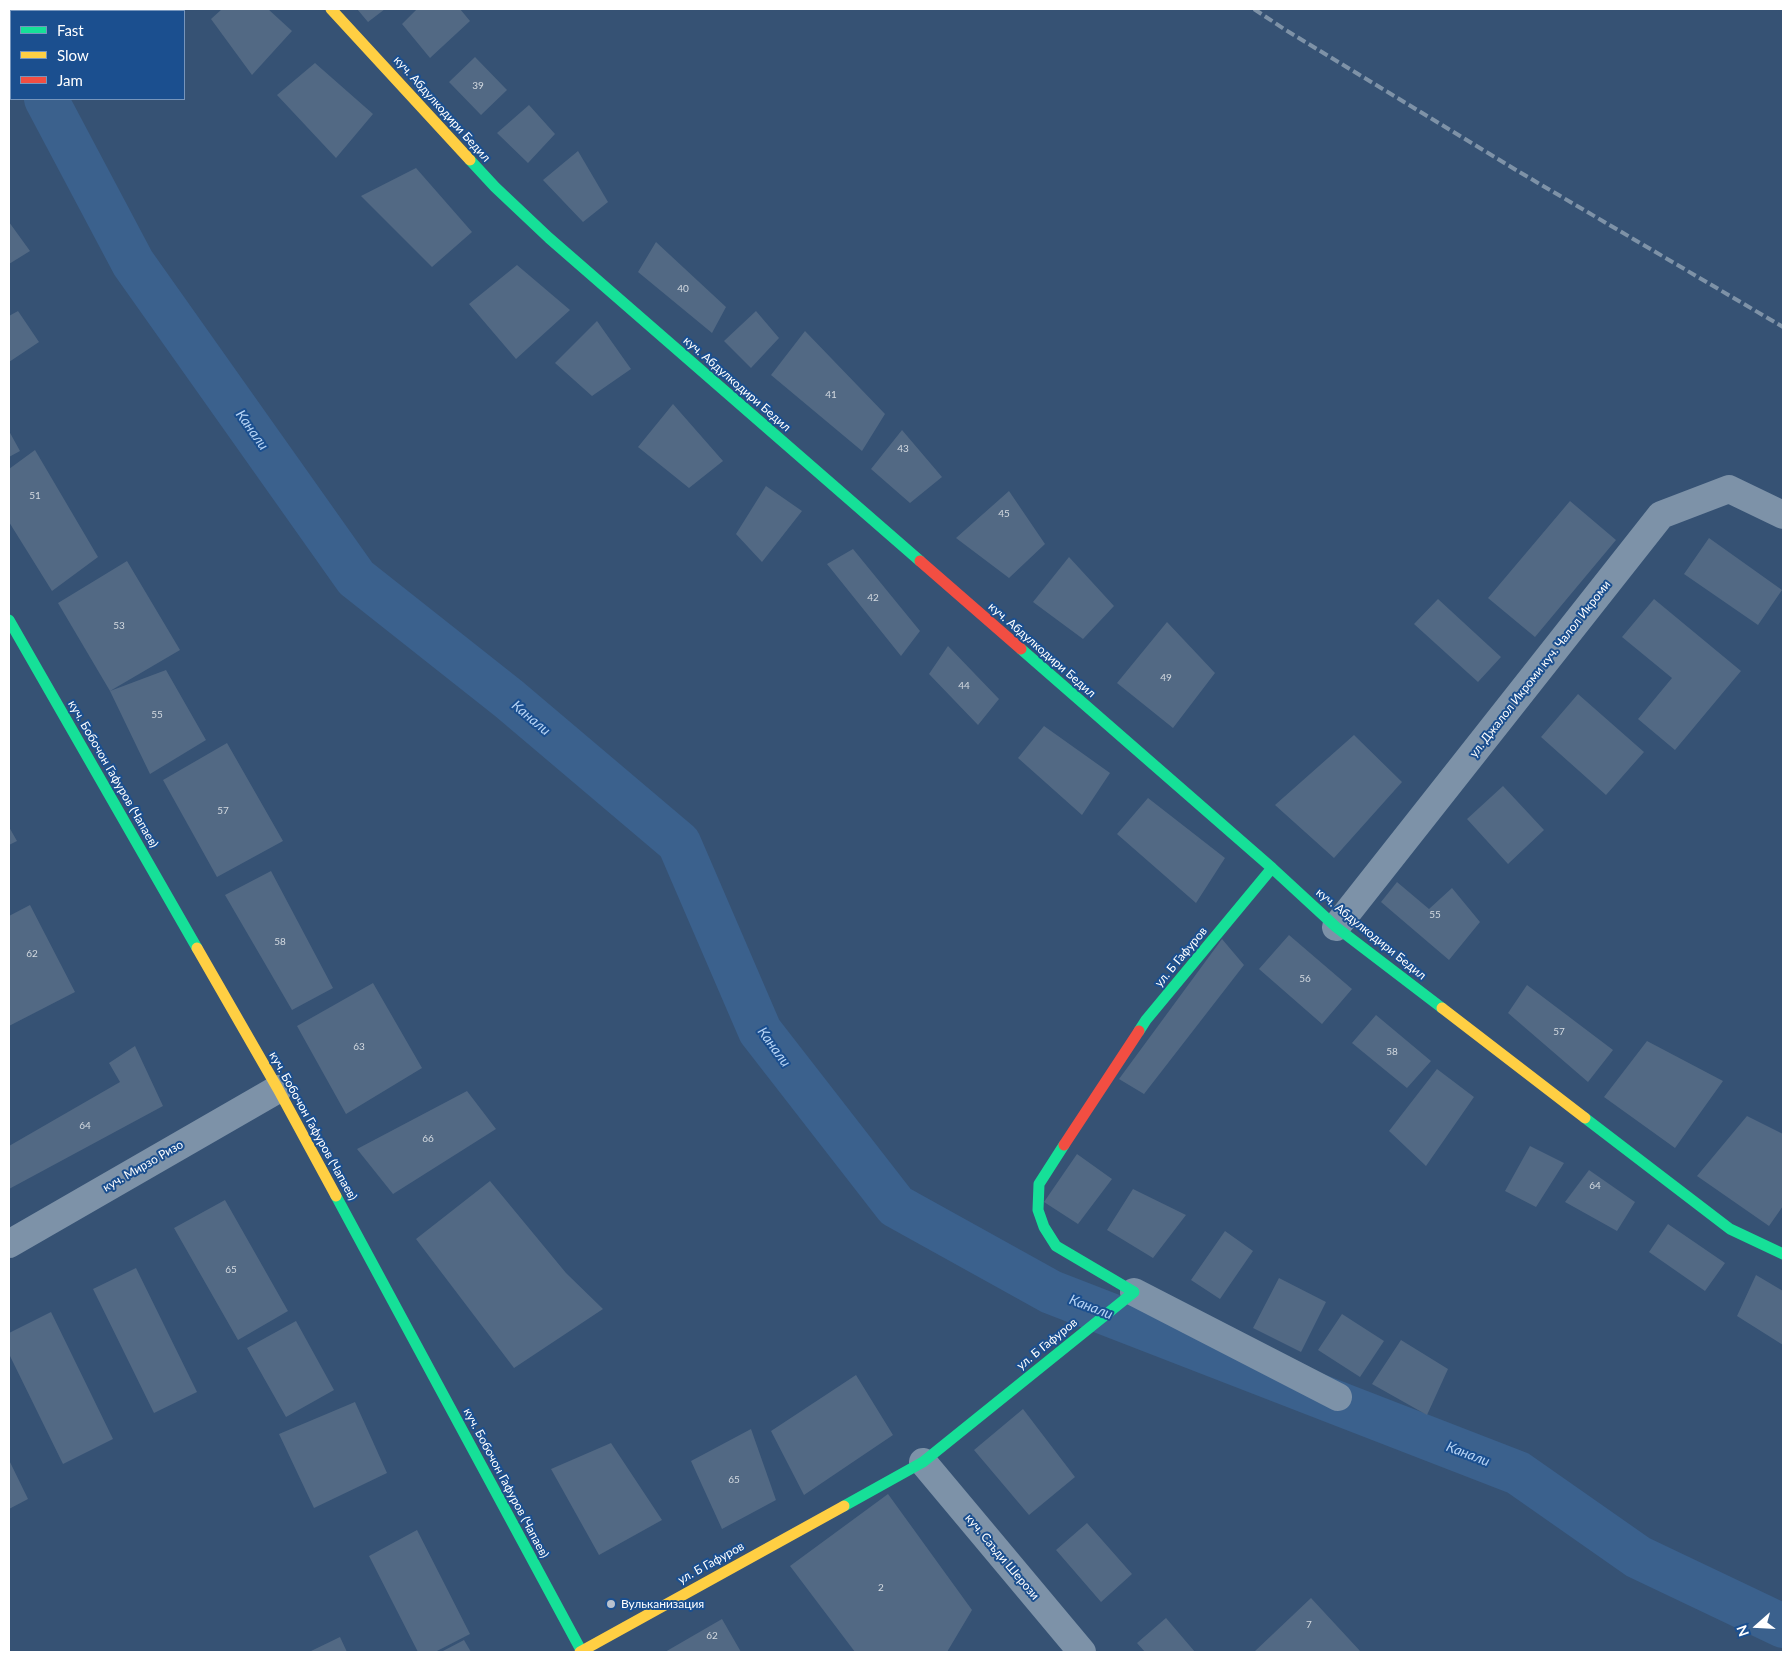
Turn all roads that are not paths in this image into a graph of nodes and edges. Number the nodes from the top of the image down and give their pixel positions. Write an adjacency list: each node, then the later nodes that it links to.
1 (331, 9): 4 (street, куч. Абдулкодири Бедил)
2 (1783, 515): 5 (street, ул. Джалол Икроми куч. Чалол Икроми)
3 (9, 620): 6 (street, куч. Бобочон Гафуров (Чапаев))
4 (1272, 868): 5 (street, куч. Абдулкодири Бедил); 9 (street, ул. Б Гафуров)
5 (1336, 927): 8 (street, куч. Абдулкодири Бедил)
6 (278, 1088): 7 (street, куч. Мирзо Ризо); 12 (street, куч. Бобочон Гафуров (Чапаев))
7 (9, 1244)
8 (1783, 1254)
9 (1134, 1292): 10 (street); 11 (street, ул. Б Гафуров)
10 (1338, 1398)
11 (922, 1462): 12 (street, ул. Б Гафуров); 13 (street, куч. Саъди Шерози)
12 (581, 1652)
13 (1082, 1652)

